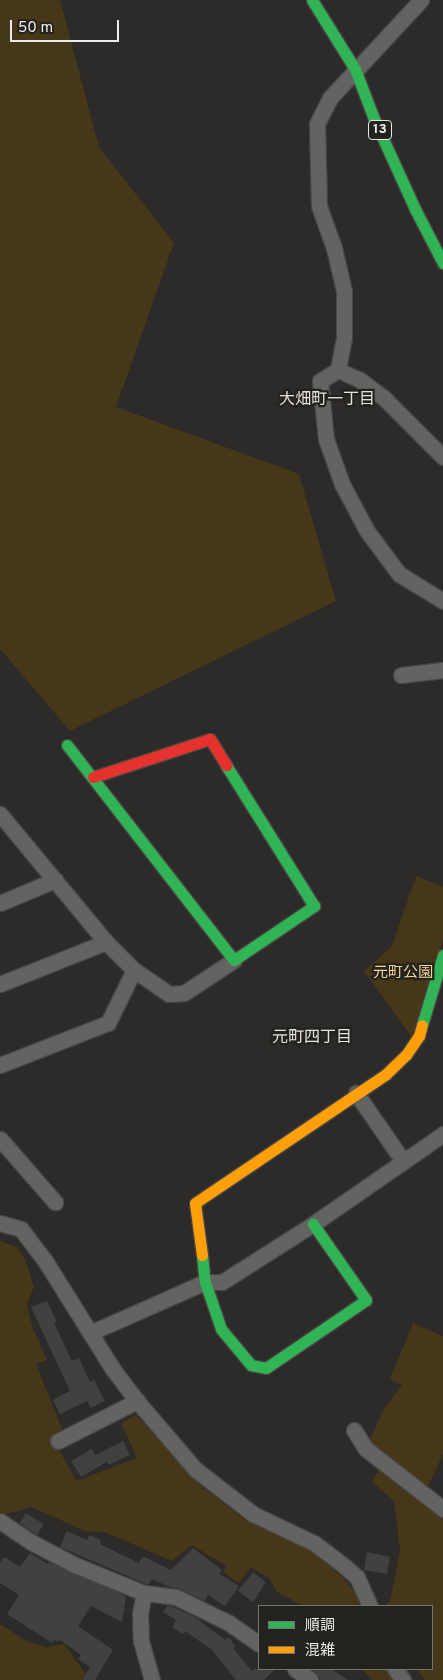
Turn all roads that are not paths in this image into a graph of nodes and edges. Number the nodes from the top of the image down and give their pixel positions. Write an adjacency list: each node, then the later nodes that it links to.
1 (312, 0): 3 (street, 13)
2 (421, 0): 3 (street)
3 (355, 69): 4 (street, 13); 5 (street)
4 (443, 263)
5 (338, 370): 6 (street); 7 (street)
6 (443, 457)
7 (443, 601)
8 (443, 670): 9 (street)
9 (401, 675)
10 (67, 745): 11 (street)
11 (94, 778): 17 (street); 17 (street)
12 (2, 819): 13 (street)
13 (55, 880): 14 (street); 15 (street)
14 (0, 903)
15 (106, 942): 18 (street); 19 (street)
16 (443, 956): 21 (street)
17 (234, 960): 18 (street)
18 (134, 970): 20 (street)
19 (0, 984)
20 (0, 1065)
21 (356, 1093): 24 (street); 28 (street)
22 (443, 1134): 24 (street)
23 (0, 1139): 25 (street)
24 (403, 1162): 27 (street)
25 (55, 1202)
26 (0, 1223): 29 (street)
27 (313, 1224): 28 (street); 28 (street)
28 (205, 1282): 29 (street)
29 (90, 1333): 30 (street)
30 (137, 1402): 32 (street); 36 (street)
31 (354, 1430): 33 (street)
32 (58, 1441)
33 (443, 1509)
34 (0, 1521): 35 (street)
35 (144, 1593): 37 (street); 39 (street)
36 (370, 1605)
37 (258, 1643)
38 (296, 1670): 40 (street)
39 (152, 1680)
40 (311, 1680)

